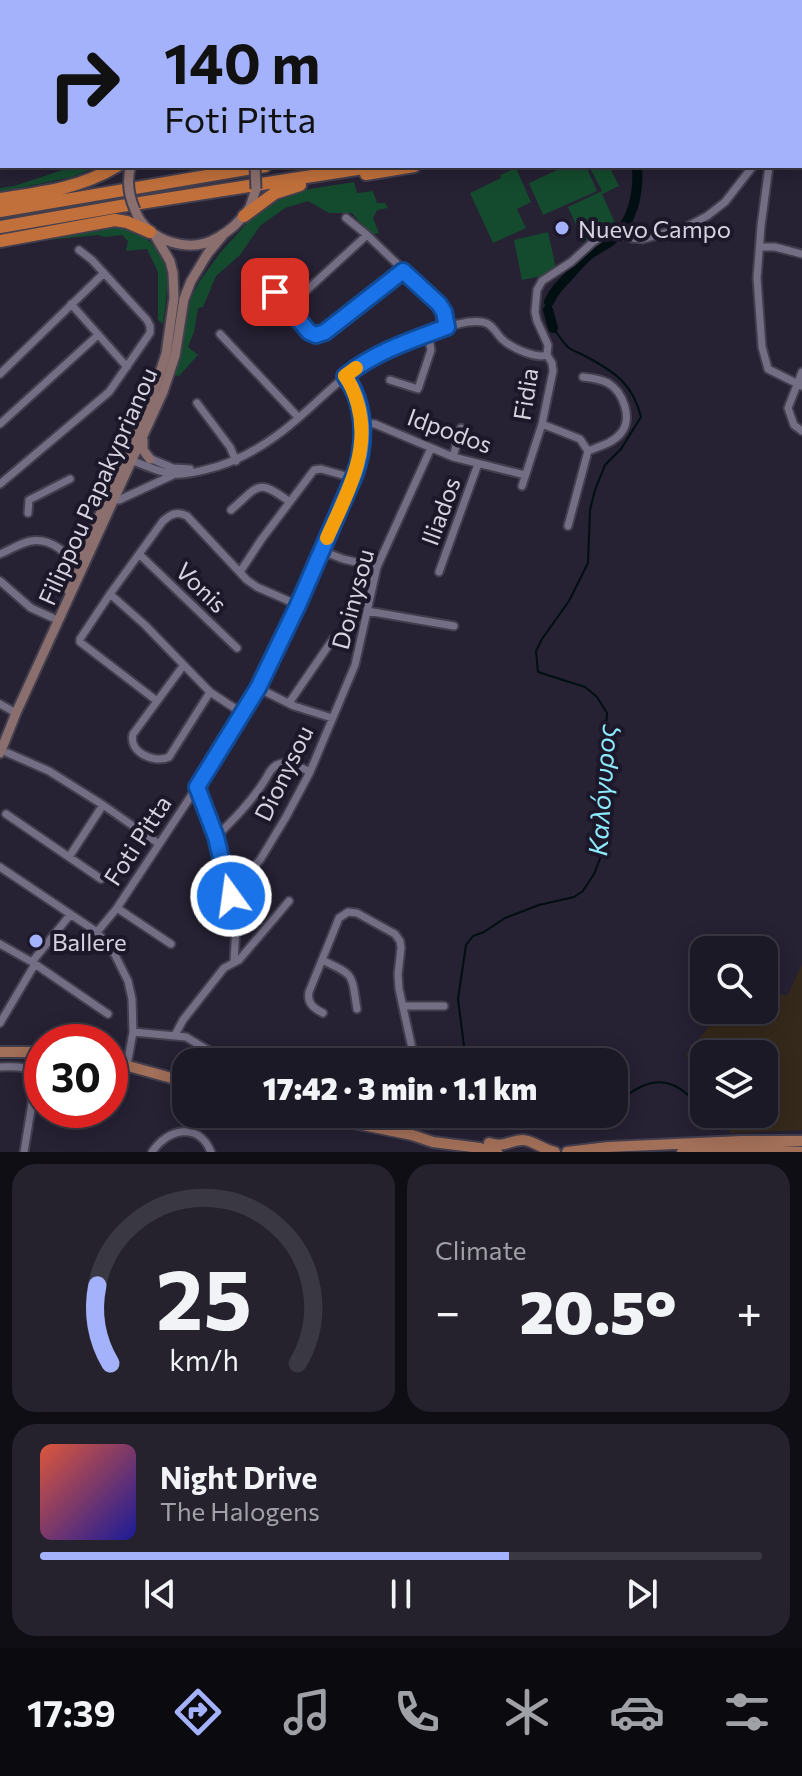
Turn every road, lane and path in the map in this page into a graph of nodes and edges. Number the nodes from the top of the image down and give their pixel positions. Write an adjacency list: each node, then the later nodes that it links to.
1 (114, 168): 9 (highway)
2 (130, 168): 14 (main road, Filippou Papakyprianou, bridge)
3 (253, 168): 10 (highway)
4 (255, 168): 11 (main road, bridge)
5 (364, 168): 13 (highway)
6 (402, 168): 11 (highway)
7 (751, 168): 30 (street, Fidia)
8 (769, 168): 18 (street)
9 (0, 199)
10 (0, 211)
11 (244, 216): 15 (main road, Filippou Papakyprianou)
12 (346, 218): 16 (street)
13 (0, 227)
14 (152, 233): 15 (main road); 17 (highway); 49 (main road, Filippou Papakyprianou)
15 (223, 235): 45 (main road, Filippou Papakyprianou)
16 (367, 235): 21 (street); 23 (street)
17 (0, 241)
18 (760, 247): 20 (street); 37 (street)
19 (79, 250): 22 (street)
20 (802, 254)
21 (403, 271): 24 (street); 26 (street)
22 (104, 273): 25 (street); 31 (street)
23 (307, 290)
24 (275, 292)
25 (71, 304): 29 (street); 32 (street)
26 (447, 327): 28 (street); 30 (street)
27 (220, 334): 39 (street)
28 (428, 334): 34 (street); 36 (street)
29 (98, 335): 31 (street); 41 (street)
30 (547, 355): 42 (street, Fidia)
31 (127, 367): 58 (street)
32 (0, 374)
33 (802, 374): 37 (street)
34 (345, 376): 39 (street); 40 (street, Foti Pitta)
35 (583, 377): 47 (street)
36 (390, 380)
37 (799, 385): 44 (street)
38 (197, 403): 50 (street)
39 (298, 417): 50 (street)
40 (361, 423): 46 (street, Idpodos); 56 (street, Foti Pitta)
41 (0, 424)
42 (542, 424): 47 (street); 55 (street, Fidia)
43 (461, 428): 48 (street)
44 (802, 431)
45 (143, 436): 49 (main road, Filippou Papakyprianou); 51 (main road)
46 (431, 448): 48 (street, Idpodos); 70 (street, Doinysou)
47 (588, 451): 64 (street)
48 (453, 457): 52 (street, Idpodos)
49 (130, 458): 51 (street); 51 (main road); 65 (main road, Filippou Papakyprianou); 88 (main road, Filippou Papakyprianou)
50 (236, 461): 53 (street)
51 (147, 462): 53 (street); 54 (street)
52 (478, 464): 55 (street, Idpodos); 73 (street, Iliados)
53 (212, 468): 54 (street)
54 (175, 474): 60 (street)
55 (525, 475): 59 (street, Fidia)
56 (353, 478): 61 (street); 66 (street, Foti Pitta)
57 (70, 479): 63 (street)
58 (0, 484)
59 (522, 486)
60 (119, 500)
61 (290, 502): 62 (street); 72 (street)
62 (231, 510)
63 (28, 513)
64 (568, 526)
65 (84, 551): 67 (street); 71 (main road, Filippou Papakyprianou)
66 (322, 551): 70 (street); 76 (street, Foti Pitta)
67 (64, 552): 68 (street); 71 (street)
68 (0, 554)
69 (139, 554): 72 (street); 75 (street); 81 (street, Vonis)
70 (377, 567): 77 (street, Doinysou)
71 (74, 572): 78 (main road, Filippou Papakyprianou)
72 (240, 572): 76 (street)
73 (439, 572)
74 (0, 581): 78 (street)
75 (110, 594): 82 (street); 85 (street)
76 (298, 605): 83 (street, Foti Pitta)
77 (367, 611): 79 (street); 90 (street, Doinysou)
78 (53, 618): 88 (main road, Filippou Papakyprianou)
79 (454, 626)
80 (333, 639): 86 (street)
81 (237, 648)
82 (183, 666): 84 (street); 85 (street)
83 (258, 688): 86 (street); 89 (street, Foti Pitta)
84 (210, 692): 85 (street); 89 (street)
85 (157, 701)
86 (289, 703): 90 (street)
87 (0, 704): 88 (street)
88 (14, 712): 91 (main road, Filippou Papakyprianou); 92 (main road, Filippou Papakyprianou)
89 (242, 713): 94 (street, Foti Pitta)
90 (332, 718): 93 (street, Dionysou)
91 (0, 738)
92 (4, 753): 95 (street)
93 (310, 772): 97 (street); 102 (street, Dionysou)
94 (197, 787): 97 (street); 98 (street, Foti Pitta)
95 (103, 805): 98 (street); 99 (street)
96 (6, 814): 99 (street)
97 (216, 837): 102 (street)
98 (159, 844): 104 (street, Foti Pitta)
99 (69, 857): 101 (street)
100 (0, 867): 105 (street)
101 (101, 879)
102 (236, 883): 110 (street)
103 (289, 901): 110 (street)
104 (117, 908): 106 (street, Foti Pitta); 108 (street)
105 (70, 915): 106 (street); 111 (street)
106 (97, 932): 119 (street)
107 (0, 944): 111 (street)
108 (171, 944)
109 (322, 960): 112 (street); 114 (street); 116 (street)
110 (234, 962): 120 (street)
111 (34, 963): 115 (street); 117 (street)
112 (403, 1006): 113 (street); 122 (street)
113 (444, 1006)
114 (357, 1009)
115 (3, 1010): 118 (street)
116 (323, 1013)
117 (108, 1014)
118 (0, 1023)
119 (133, 1032): 120 (street); 125 (street)
120 (175, 1035): 121 (street)
121 (204, 1048)
122 (412, 1048)
123 (0, 1052): 124 (main road)
124 (24, 1052)
125 (128, 1060)
126 (128, 1065): 128 (main road)
127 (0, 1067): 135 (street)
128 (172, 1078)
129 (380, 1128): 131 (main road)
130 (411, 1128): 131 (street)
131 (410, 1135): 133 (main road); 138 (main road)
132 (802, 1141): 141 (main road)
133 (513, 1143): 134 (main road); 139 (main road)
134 (538, 1149): 140 (main road)
135 (24, 1152)
136 (152, 1152): 137 (street)
137 (211, 1152)
138 (497, 1152)
139 (505, 1152)
140 (555, 1152)
141 (567, 1152)
142 (682, 1152): 143 (main road)
143 (802, 1152)

